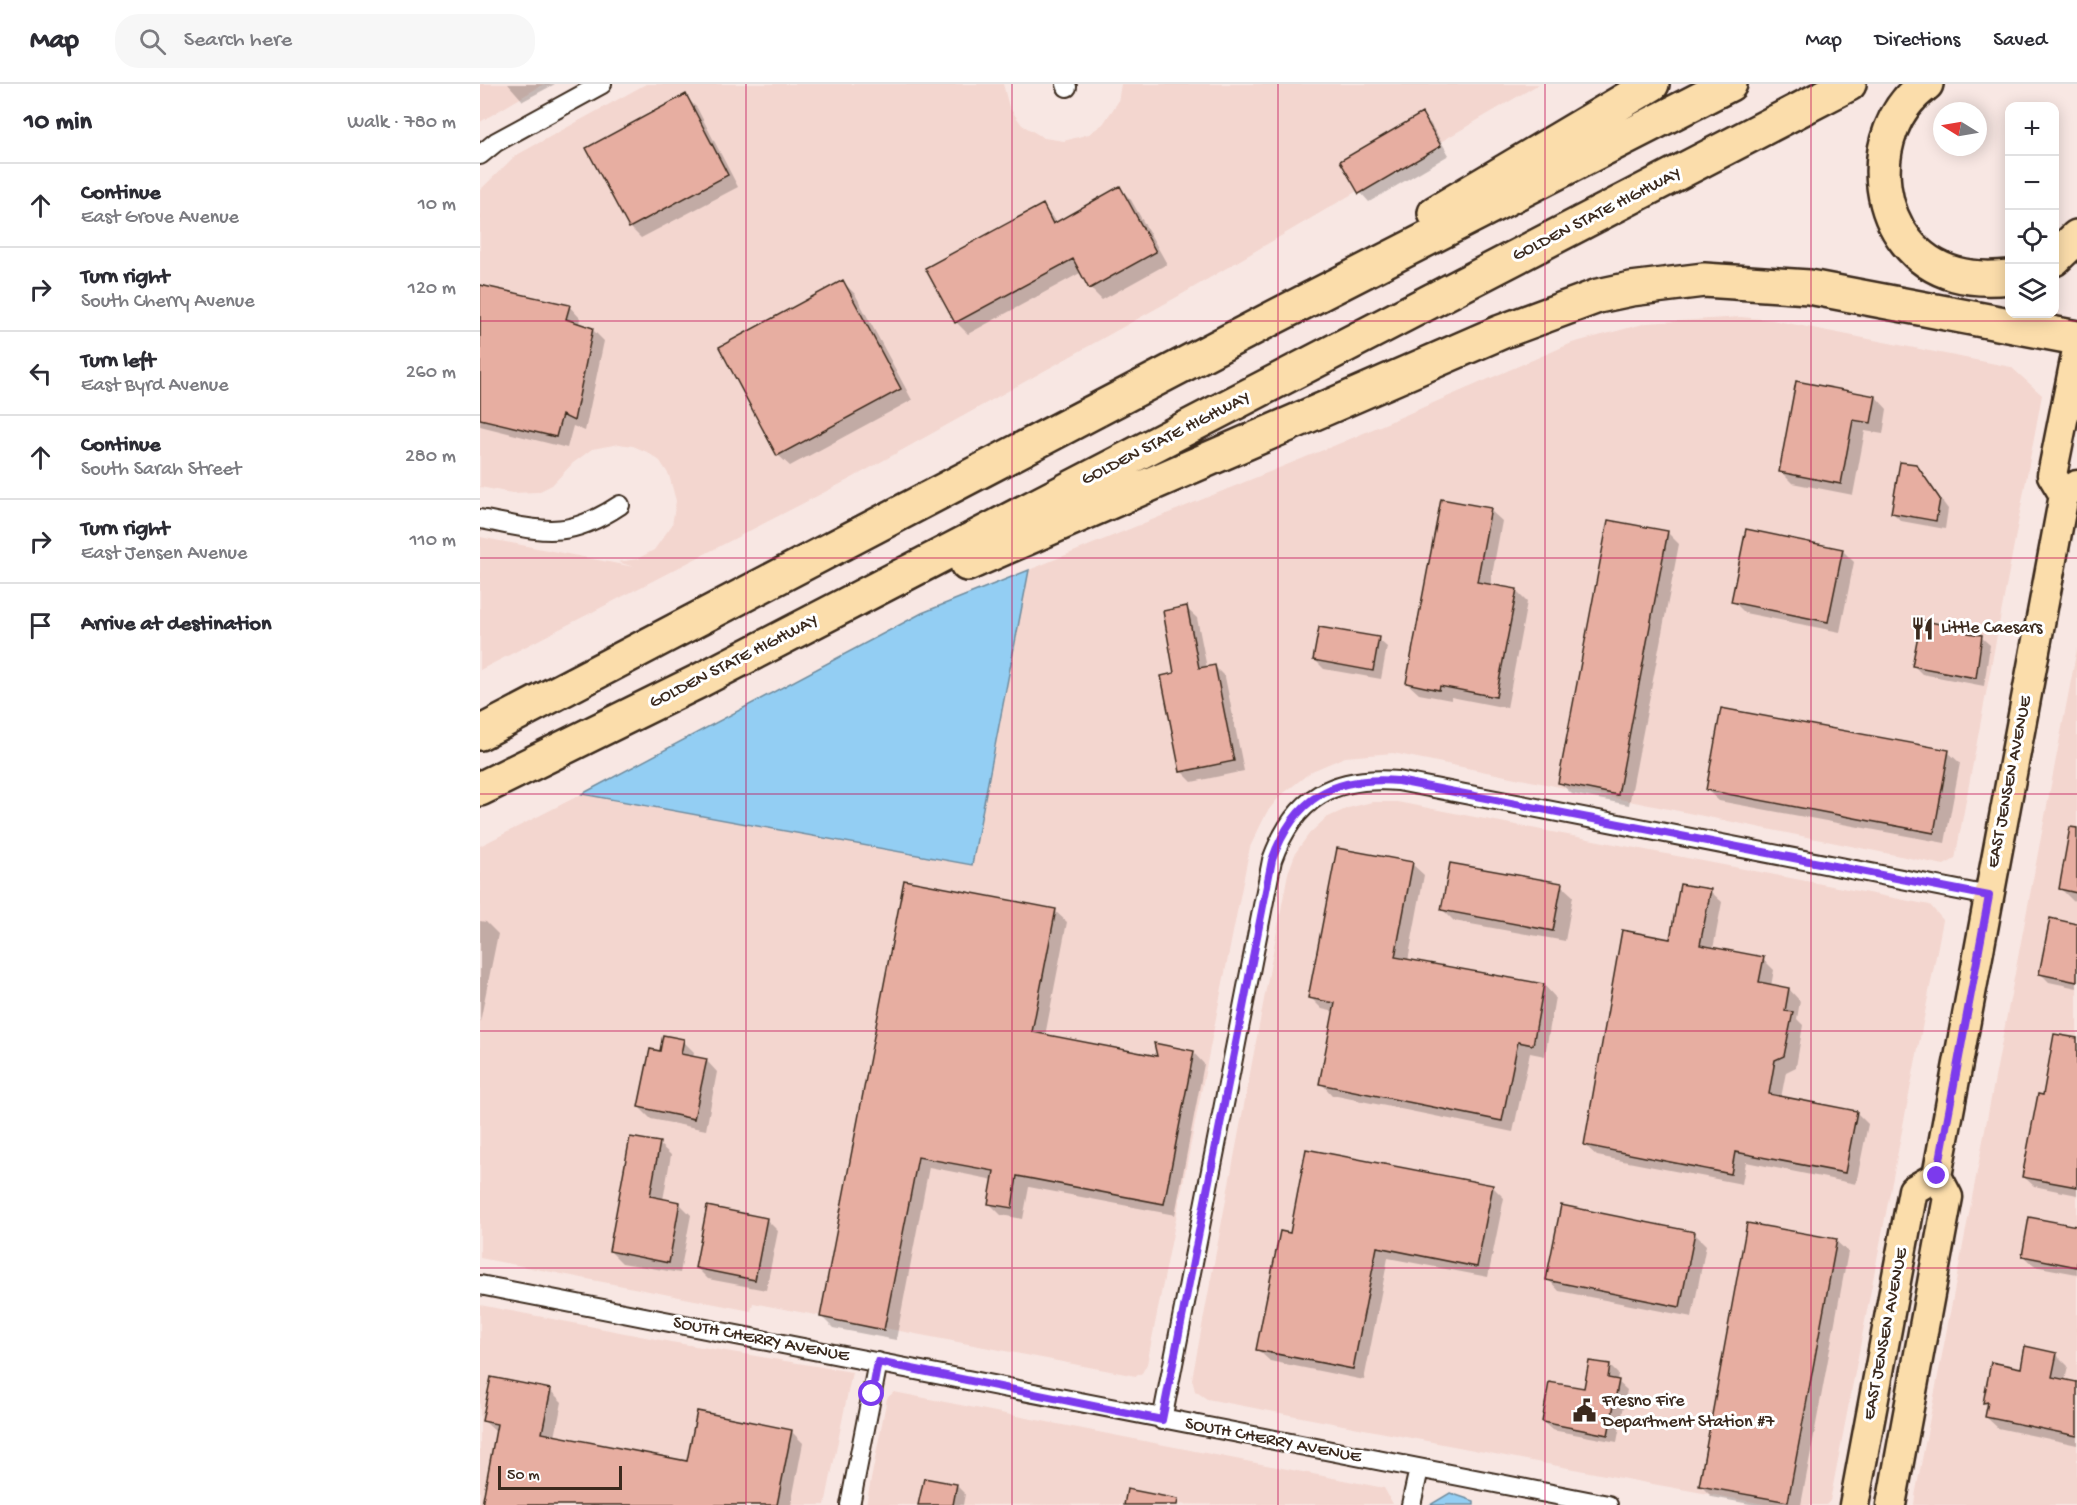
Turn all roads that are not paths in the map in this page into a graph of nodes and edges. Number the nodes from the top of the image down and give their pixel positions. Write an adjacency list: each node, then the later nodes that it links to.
1 (602, 84): 6 (street)
2 (1652, 84): 10 (highway)
3 (1730, 84): 10 (highway)
4 (1849, 84): 16 (highway, GOLDEN STATE HIGHWAY)
5 (1926, 84): 9 (highway)
6 (480, 155)
7 (2077, 237): 8 (highway)
8 (2059, 255)
9 (2005, 277)
10 (1267, 321): 17 (highway)
11 (2077, 338): 16 (highway)
12 (2077, 350): 13 (main road, EAST JENSEN AVENUE)
13 (2071, 490): 19 (main road, EAST JENSEN AVENUE)
14 (620, 506): 15 (street)
15 (480, 519)
16 (699, 681): 18 (highway, GOLDEN STATE HIGHWAY)
17 (480, 733)
18 (480, 789)
19 (1989, 896): 20 (main road, EAST JENSEN AVENUE); 23 (street)
20 (1937, 1176): 28 (main road, EAST JENSEN AVENUE); 29 (main road, EAST JENSEN AVENUE)
21 (480, 1285): 22 (street, SOUTH CHERRY AVENUE)
22 (878, 1362): 23 (street, SOUTH CHERRY AVENUE); 25 (street)
23 (1162, 1420): 24 (street, SOUTH CHERRY AVENUE)
24 (1419, 1469): 26 (street); 27 (street, SOUTH CHERRY AVENUE)
25 (850, 1505)
26 (1411, 1505)
27 (1608, 1505)
28 (1854, 1505)
29 (1891, 1505)

